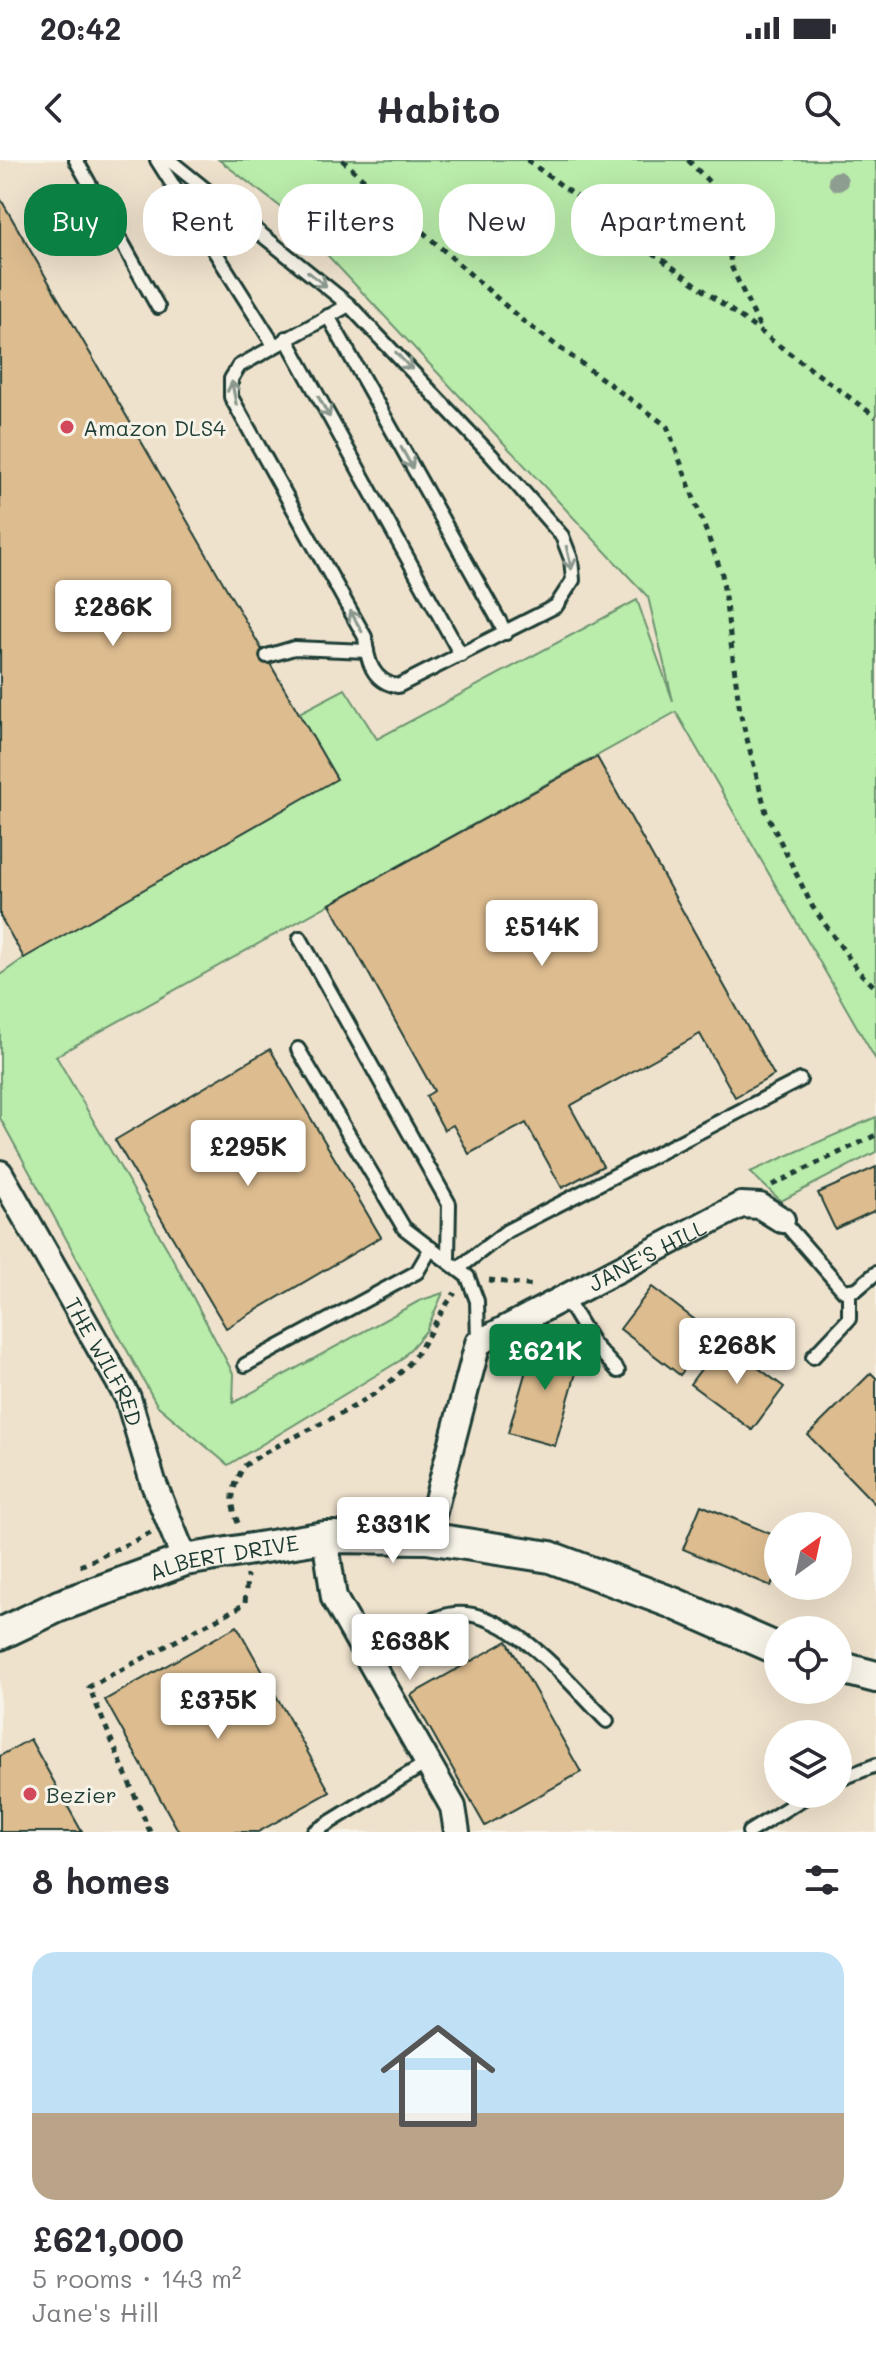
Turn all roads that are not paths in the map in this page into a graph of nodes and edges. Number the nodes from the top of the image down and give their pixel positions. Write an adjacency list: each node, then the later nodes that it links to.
1 (76, 160): 5 (lane)
2 (157, 160): 7 (lane)
3 (169, 160): 4 (lane, one-way to 4)
4 (349, 305): 6 (lane); 8 (lane, one-way to 8)
5 (158, 307)
6 (328, 316): 7 (lane); 8 (lane, one-way to 8)
7 (280, 341): 9 (lane, one-way to 7); 10 (lane, one-way to 10)
8 (506, 633): 10 (lane)
9 (367, 651): 10 (lane); 11 (lane)
10 (461, 655)
11 (267, 656)
12 (300, 938): 18 (lane)
13 (298, 1049): 17 (lane)
14 (800, 1080): 19 (lane)
15 (0, 1173): 29 (street, THE WILFRED)
16 (782, 1220): 21 (street, JANE'S HILL); 22 (lane)
17 (431, 1248): 18 (lane); 25 (lane)
18 (448, 1258): 19 (lane)
19 (463, 1272): 23 (lane)
20 (876, 1273): 22 (lane)
21 (557, 1288): 23 (street, JANE'S HILL); 26 (lane)
22 (849, 1291): 24 (lane)
23 (478, 1343): 28 (street)
24 (813, 1357)
25 (245, 1365)
26 (618, 1371)
27 (325, 1537): 28 (street, ALBERT DRIVE); 29 (street, ALBERT DRIVE); 32 (street)
28 (427, 1538): 31 (street, ALBERT DRIVE)
29 (185, 1560): 30 (street, ALBERT DRIVE)
30 (0, 1634)
31 (764, 1643)
32 (369, 1659): 35 (lane); 36 (street)
33 (852, 1671): 34 (street)
34 (876, 1677)
35 (607, 1721)
36 (428, 1762): 40 (lane); 41 (street)
37 (876, 1765): 38 (lane)
38 (852, 1774)
39 (788, 1808): 42 (lane)
40 (314, 1832)
41 (457, 1832)
42 (749, 1832)

